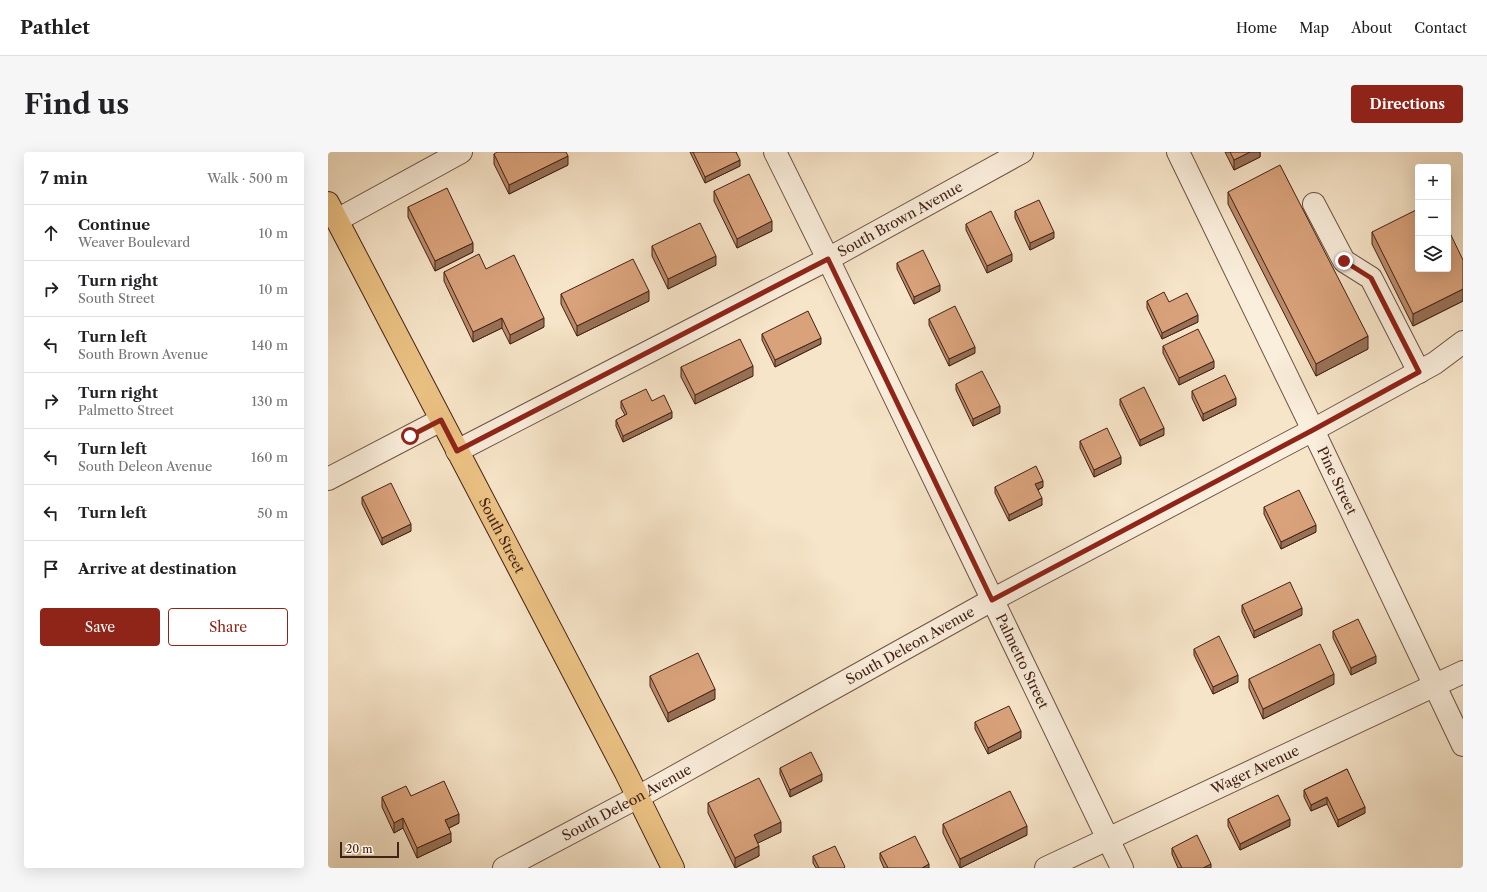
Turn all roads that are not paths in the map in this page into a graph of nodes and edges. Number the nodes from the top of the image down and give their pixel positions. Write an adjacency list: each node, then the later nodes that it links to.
1 (461, 152): 6 (street)
2 (775, 152): 7 (street, Palmetto Street)
3 (1022, 152): 7 (street, South Brown Avenue)
4 (1178, 152): 11 (street, Pine Street)
5 (1314, 204): 9 (street)
6 (332, 212): 10 (main road, South Street)
7 (828, 259): 12 (street, South Brown Avenue); 14 (street, Palmetto Street)
8 (1463, 342): 9 (street, South Deleon Avenue)
9 (1419, 372): 11 (street, South Deleon Avenue)
10 (441, 420): 12 (main road, South Street); 13 (street)
11 (1313, 430): 14 (street, South Deleon Avenue); 16 (street, Pine Street)
12 (457, 451): 18 (main road, South Street)
13 (328, 479)
14 (992, 600): 18 (street, South Deleon Avenue); 19 (street, Palmetto Street)
15 (1463, 672): 16 (street, Wager Avenue)
16 (1435, 685): 17 (street, Pine Street); 19 (street, Wager Avenue)
17 (1463, 745)
18 (638, 797): 20 (street, South Deleon Avenue); 21 (main road, South Street)
19 (1107, 838): 22 (street, Wager Avenue); 23 (street, Palmetto Street)
20 (504, 868)
21 (673, 868)
22 (1046, 868)
23 (1122, 868)

